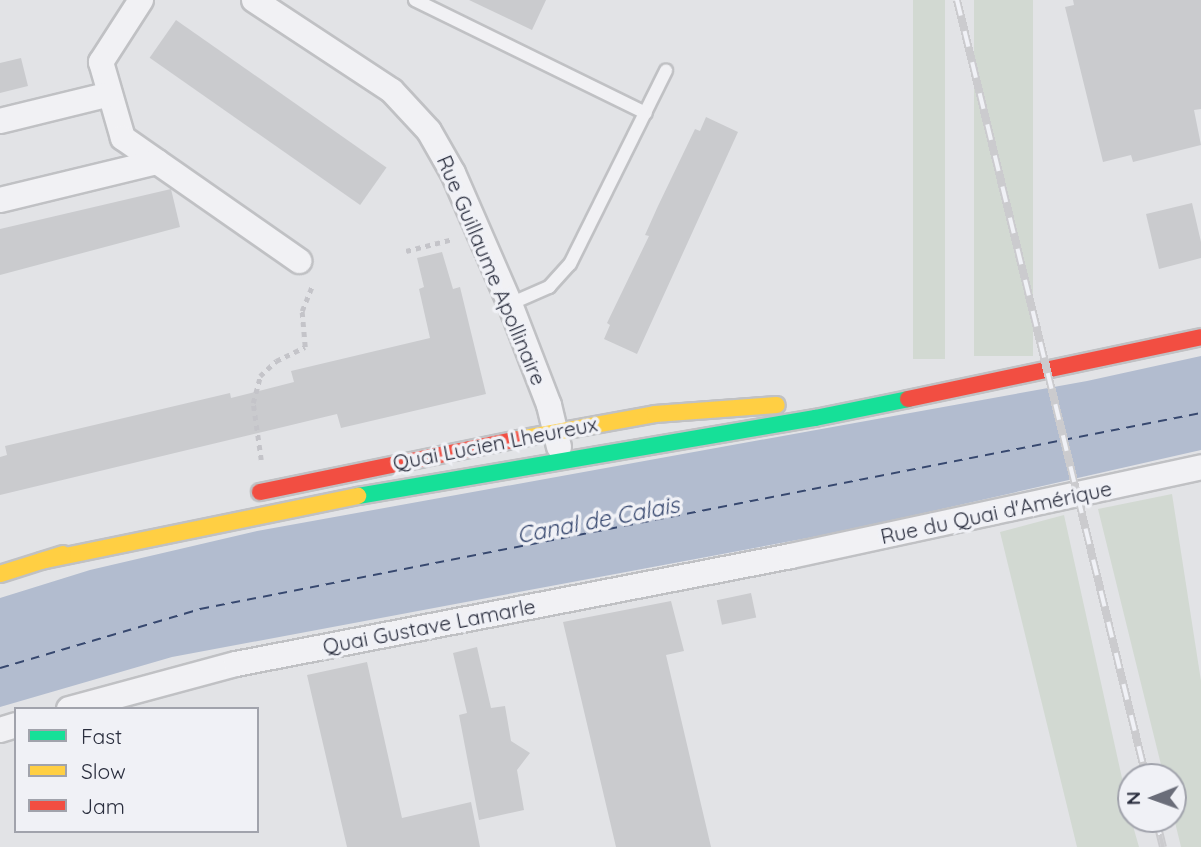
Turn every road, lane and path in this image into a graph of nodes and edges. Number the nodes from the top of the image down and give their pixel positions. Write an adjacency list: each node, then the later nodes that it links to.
1 (141, 0): 5 (street)
2 (254, 0): 10 (street, Rue Guillaume Apollinaire)
3 (415, 0): 6 (lane)
4 (666, 71): 6 (lane)
5 (110, 94): 7 (street); 8 (street)
6 (646, 113): 13 (lane)
7 (0, 121)
8 (157, 162): 9 (street); 12 (street)
9 (0, 200)
10 (479, 233): 11 (path); 13 (street, Rue Guillaume Apollinaire)
11 (406, 251)
12 (308, 267): 19 (path)
13 (510, 304): 16 (street, Rue Guillaume Apollinaire)
14 (1201, 337): 15 (street, Quai Lucien Lheureux)
15 (961, 389): 16 (street, Quai Lucien Lheureux); 17 (street, Quai Lucien Lheureux)
16 (556, 432): 17 (street, Rue Guillaume Apollinaire); 19 (street, Quai Lucien Lheureux)
17 (562, 462): 23 (street, Quai Lucien Lheureux)
18 (1201, 467): 22 (street, Rue du Quai d'Amérique)
19 (267, 490): 20 (street, Quai Lucien Lheureux)
20 (243, 497)
21 (179, 516): 23 (street, Quai Lucien Lheureux)
22 (791, 556): 25 (street, Quai Gustave Lamarle)
23 (41, 561): 24 (street, Quai Lucien Lheureux)
24 (0, 574)
25 (76, 707)

